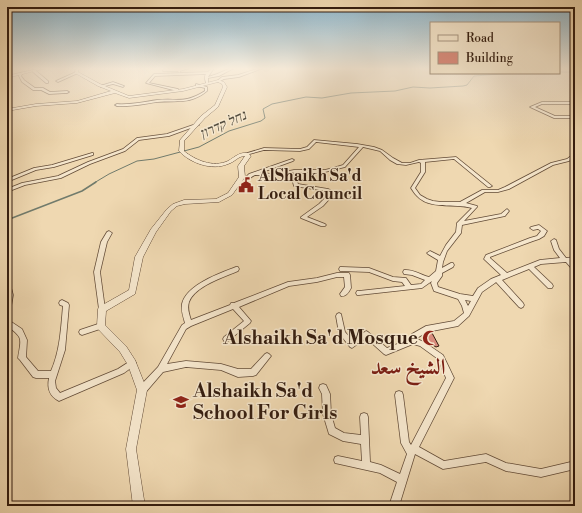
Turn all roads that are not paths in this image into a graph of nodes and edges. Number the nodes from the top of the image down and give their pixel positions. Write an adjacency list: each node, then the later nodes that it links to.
1 (47, 92): 2 (street)
2 (67, 92)
3 (113, 92): 4 (street); 9 (street)
4 (164, 92)
5 (204, 92): 8 (street)
6 (223, 92): 11 (street)
7 (575, 103): 10 (street)
8 (117, 105)
9 (7, 110)
10 (575, 117)
11 (197, 125): 14 (street); 23 (street)
12 (361, 147): 14 (street); 17 (street); 18 (street)
13 (92, 154): 20 (street)
14 (246, 154): 21 (street)
15 (575, 154): 24 (street)
16 (292, 160): 19 (street)
17 (419, 161): 22 (street); 24 (street)
18 (294, 171): 19 (street); 27 (street)
19 (255, 174): 21 (street)
20 (7, 181)
21 (239, 184): 54 (street)
22 (490, 186)
23 (7, 191)
24 (462, 203): 26 (street)
25 (507, 211): 26 (street)
26 (459, 224): 32 (street)
27 (323, 225)
28 (533, 228): 41 (street)
29 (109, 233): 54 (street)
30 (554, 241): 33 (street)
31 (430, 253): 32 (street)
32 (440, 258): 40 (street)
33 (569, 260): 35 (street); 36 (street)
34 (451, 265): 40 (street)
35 (530, 266): 41 (street); 45 (street)
36 (575, 268)
37 (236, 269): 59 (street)
38 (342, 269): 46 (street)
39 (406, 272): 42 (street)
40 (439, 272): 42 (street); 49 (street)
41 (506, 276): 43 (street)
42 (430, 279): 46 (street)
43 (498, 280): 50 (street); 52 (street)
44 (7, 284): 55 (street)
45 (550, 286)
46 (409, 287): 47 (street)
47 (359, 293)
48 (343, 294): 53 (street)
49 (460, 297): 50 (street); 56 (street)
50 (475, 298): 56 (street)
51 (62, 303): 67 (street)
52 (521, 305)
53 (233, 306): 59 (street); 62 (street)
54 (102, 310): 60 (street)
55 (7, 312)
56 (467, 314): 63 (street)
57 (339, 316): 63 (street)
58 (7, 322): 67 (street)
59 (189, 324): 66 (street)
60 (101, 326): 61 (street); 65 (street)
61 (82, 332)
62 (226, 339)
63 (413, 341): 73 (street)
64 (267, 356): 66 (street)
65 (132, 363): 67 (street); 69 (street)
66 (161, 369): 69 (street)
67 (53, 375)
68 (323, 388): 72 (street)
69 (142, 390): 78 (street)
70 (399, 395): 73 (street)
71 (364, 417): 72 (street)
72 (365, 440): 75 (street)
73 (412, 451): 76 (street); 77 (street)
74 (338, 460): 75 (street)
75 (366, 465): 77 (street)
76 (575, 465)
77 (403, 480): 79 (street)
78 (139, 506)
79 (394, 506)

